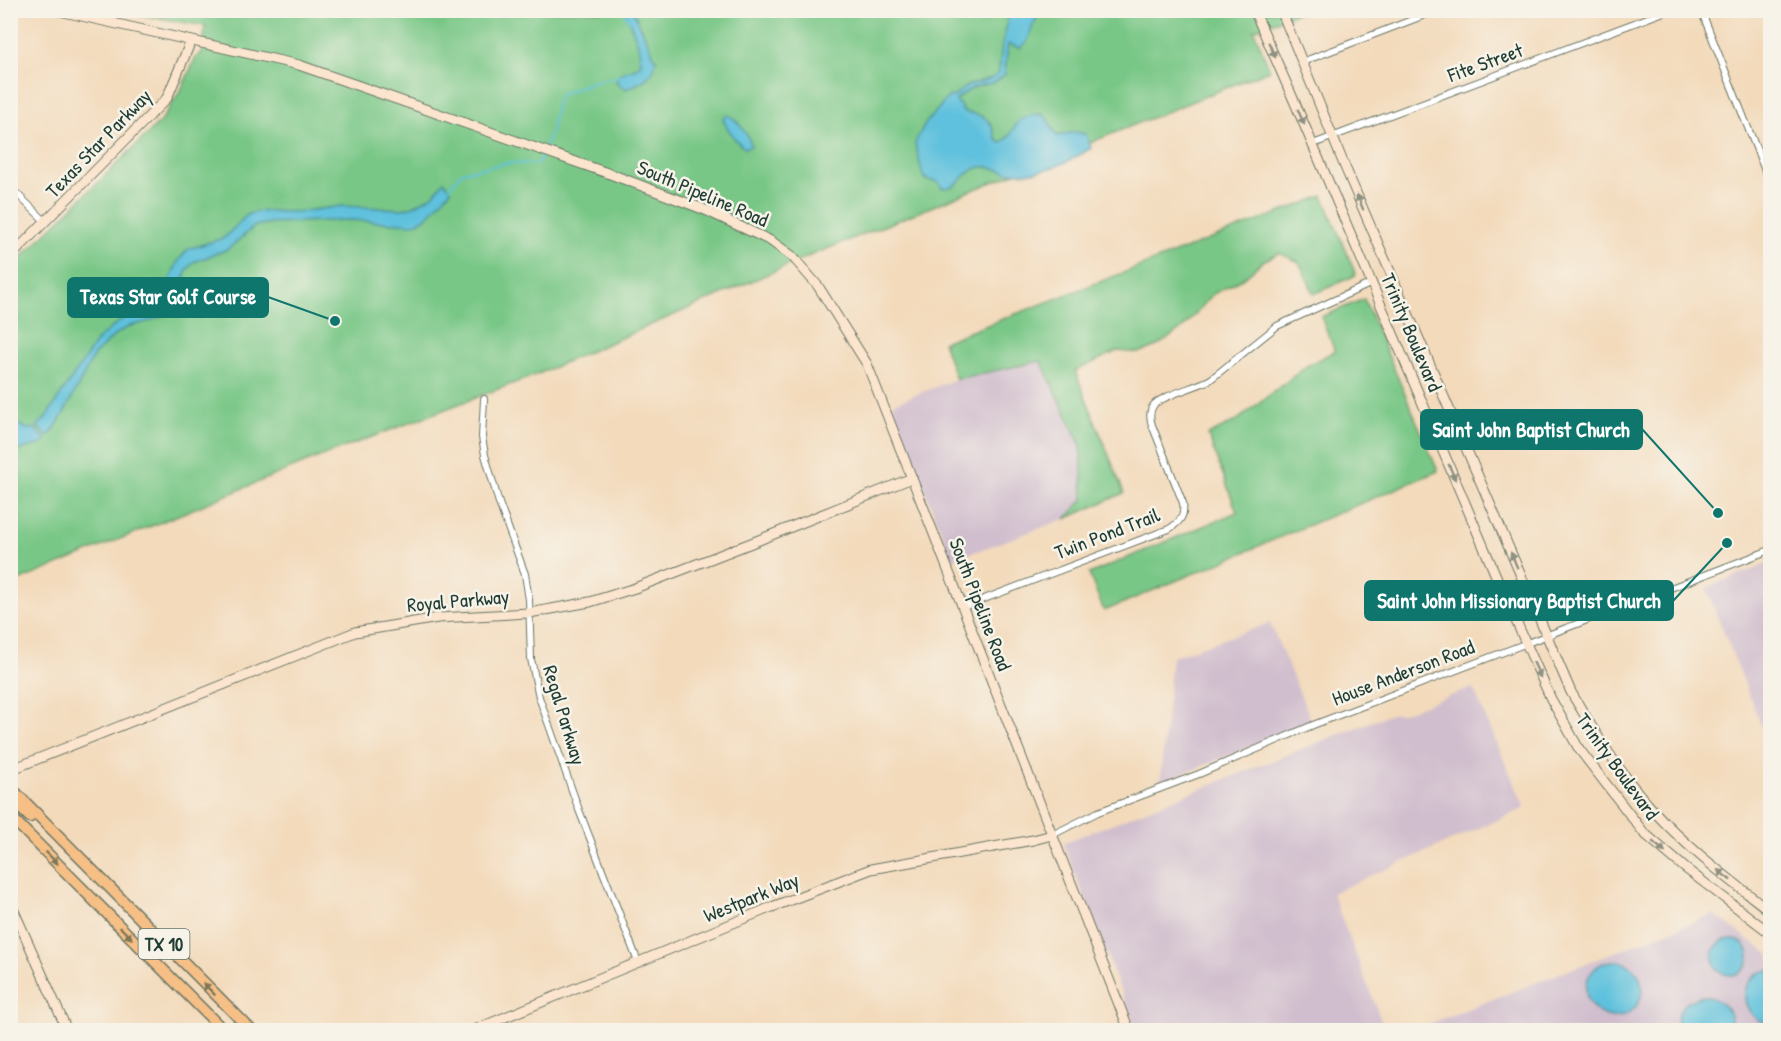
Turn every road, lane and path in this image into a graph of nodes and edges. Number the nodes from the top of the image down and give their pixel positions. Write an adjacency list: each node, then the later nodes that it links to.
1 (55, 10): 7 (street, South Pipeline Road)
2 (1254, 10): 10 (street, Trinity Boulevard, one-way to 10)
3 (1281, 10): 8 (street, Trinity Boulevard)
4 (1438, 10): 8 (street)
5 (1669, 10): 9 (street, Fite Street)
6 (1701, 10): 11 (street)
7 (191, 41): 13 (street, Texas Star Parkway); 17 (street, South Pipeline Road)
8 (1302, 62): 9 (street, Trinity Boulevard)
9 (1333, 137): 10 (street, Fite Street); 21 (street, Trinity Boulevard, one-way to 9)
10 (1313, 144): 15 (street, Trinity Boulevard)
11 (1770, 183)
12 (10, 188): 13 (street)
13 (46, 222): 14 (street, Texas Star Parkway)
14 (10, 257)
15 (1372, 283): 19 (street, Twin Pond Trail); 22 (street, Trinity Boulevard, one-way to 22)
16 (484, 399): 20 (street, Regal Parkway)
17 (912, 478): 19 (street, South Pipeline Road); 20 (street, Royal Parkway)
18 (1770, 550): 21 (street, House Anderson Road)
19 (963, 607): 27 (street, South Pipeline Road)
20 (529, 613): 23 (street, Royal Parkway); 34 (street, Regal Parkway)
21 (1546, 635): 22 (street, House Anderson Road); 30 (street, Trinity Boulevard, one-way to 21)
22 (1525, 643): 27 (street, House Anderson Road); 31 (street, Trinity Boulevard, one-way to 31)
23 (10, 770)
24 (10, 788): 28 (main road, TX 10)
25 (10, 798): 28 (main road)
26 (10, 816): 33 (main road, TX 10, one-way to 33)
27 (1052, 835): 34 (street, Westpark Way); 39 (street, South Pipeline Road)
28 (78, 856): 32 (main road, TX 10)
29 (10, 902): 35 (street)
30 (1770, 911)
31 (1770, 933)
32 (166, 946): 33 (main road); 37 (main road, TX 10, one-way to 32)
33 (149, 956): 36 (main road, TX 10)
34 (638, 962): 38 (street, Westpark Way)
35 (67, 1030)
36 (223, 1030)
37 (251, 1030)
38 (474, 1030)
39 (1129, 1030)

